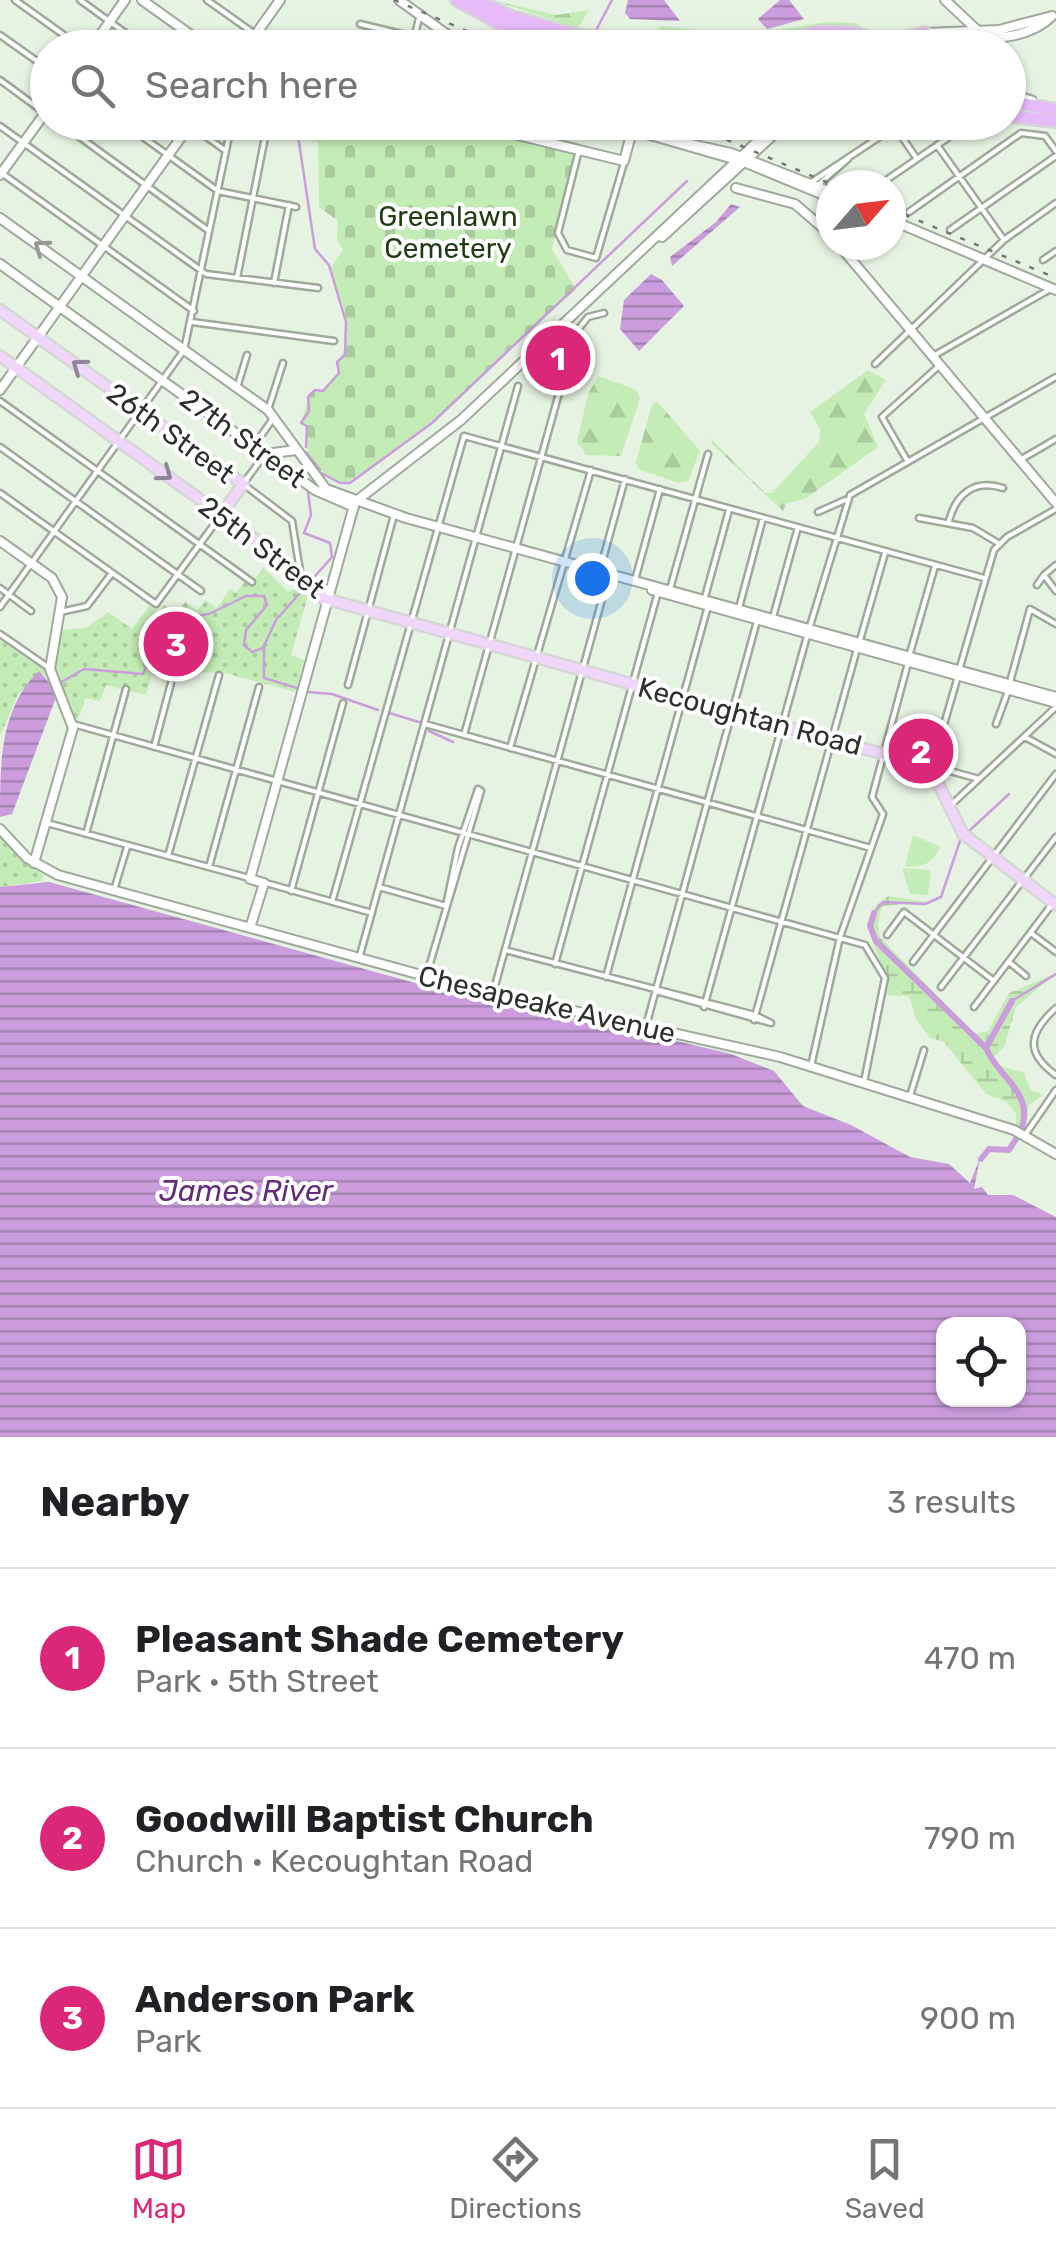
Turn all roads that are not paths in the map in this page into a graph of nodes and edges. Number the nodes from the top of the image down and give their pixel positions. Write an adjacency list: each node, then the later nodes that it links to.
1 (15, 0): 15 (street)
2 (80, 0): 13 (street)
3 (125, 0): 13 (main road)
4 (142, 0): 18 (main road)
5 (207, 0): 19 (street)
6 (400, 0): 11 (main road)
7 (945, 0): 10 (main road)
8 (276, 1): 20 (main road)
9 (463, 1): 24 (highway)
10 (960, 11): 25 (main road); 26 (main road)
11 (420, 15): 22 (street); 23 (main road)
12 (1055, 17): 27 (main road)
13 (110, 22): 16 (main road); 17 (street)
14 (360, 24): 21 (street)
15 (57, 30)
16 (104, 30)
17 (121, 30)
18 (184, 30)
19 (250, 30)
20 (258, 30)
21 (385, 30)
22 (416, 30)
23 (441, 30)
24 (525, 30)
25 (958, 30)
26 (977, 30)
27 (999, 30)
28 (0, 35): 29 (street)
29 (30, 56)
30 (0, 80): 33 (street)
31 (1026, 97): 32 (street)
32 (1033, 99)
33 (30, 100)
34 (1026, 107): 35 (highway)
35 (1056, 111)
36 (1026, 118): 37 (highway)
37 (1056, 121)
38 (0, 126): 55 (street)
39 (30, 134): 55 (main road)
40 (1026, 134): 59 (street)
41 (83, 140): 67 (street)
42 (146, 140): 60 (street)
43 (179, 140): 60 (main road)
44 (211, 140): 58 (street)
45 (228, 140): 58 (street)
46 (264, 140): 72 (street)
47 (547, 140): 57 (main road)
48 (630, 140): 63 (main road)
49 (669, 140): 61 (main road)
50 (765, 140): 61 (main road)
51 (876, 140): 68 (street)
52 (904, 140): 62 (street)
53 (944, 140): 56 (street)
54 (1011, 140): 66 (street)
55 (23, 143): 65 (main road); 79 (street)
56 (937, 145): 62 (street); 66 (street)
57 (579, 150): 63 (main road); 63 (street)
58 (226, 151): 71 (street)
59 (1056, 154): 77 (street)
60 (168, 156): 67 (main road); 71 (street)
61 (743, 159): 68 (main road); 141 (main road)
62 (917, 159): 64 (street)
63 (624, 161)
64 (901, 170)
65 (0, 173): 86 (street)
66 (960, 177): 77 (street); 78 (street)
67 (147, 186): 79 (main road); 84 (street)
68 (810, 186): 70 (main road); 73 (main road)
69 (736, 188): 73 (main road)
70 (816, 189)
71 (218, 191): 72 (street); 84 (street)
72 (253, 199): 75 (street); 94 (street)
73 (788, 201): 81 (main road)
74 (1056, 203): 85 (street)
75 (288, 206): 76 (street); 95 (street)
76 (296, 207)
77 (982, 208): 83 (street); 85 (street)
78 (909, 212)
79 (125, 216): 86 (main road); 92 (street)
80 (0, 218): 93 (main road, one-way to 80)
81 (816, 218)
82 (906, 226): 89 (main road)
83 (950, 230)
84 (210, 231): 92 (street)
85 (1004, 240): 89 (street)
86 (104, 246): 93 (main road); 100 (street)
87 (1056, 251): 90 (street)
88 (852, 260): 103 (main road)
89 (987, 260): 97 (main road); 103 (street)
90 (1043, 260)
91 (0, 264): 98 (main road, 27th Street)
92 (202, 271): 94 (street); 100 (street)
93 (82, 276): 98 (main road); 106 (main road)
94 (237, 278): 95 (street)
95 (274, 283): 96 (street)
96 (318, 288)
97 (1054, 289): 109 (street)
98 (60, 307): 104 (main road); 118 (main road, 27th Street)
99 (0, 310): 104 (main road, 26th Street)
100 (194, 311): 102 (street)
101 (604, 313): 113 (street)
102 (192, 322): 105 (street); 106 (street)
103 (911, 330): 109 (main road); 112 (street)
104 (38, 337): 115 (main road); 123 (main road, 26th Street, one-way to 104)
105 (334, 341)
106 (184, 350): 118 (street); 120 (main road)
107 (247, 355): 120 (street)
108 (0, 356): 115 (main road, 25th Street)
109 (933, 356): 114 (main road)
110 (541, 358): 113 (street)
111 (283, 363): 124 (street)
112 (875, 364)
113 (567, 365): 116 (street); 134 (street)
114 (940, 366): 125 (main road); 136 (street)
115 (16, 368): 121 (main road); 127 (main road, 25th Street)
116 (582, 369)
117 (1056, 377): 125 (street)
118 (162, 380): 123 (street); 129 (main road, 27th Street)
119 (518, 386): 128 (street)
120 (237, 388): 124 (main road)
121 (0, 390)
122 (0, 402): 138 (street)
123 (141, 411): 127 (street); 140 (main road, 26th Street)
124 (271, 413): 129 (street); 131 (main road)
125 (984, 418): 135 (main road); 136 (street)
126 (1056, 440): 135 (street)
127 (119, 441): 138 (street); 154 (main road, 25th Street, one-way to 154)
128 (502, 445): 134 (street); 160 (street); 163 (street)
129 (254, 446): 132 (main road, 27th Street)
130 (0, 448): 148 (street)
131 (296, 450): 132 (main road); 149 (main road)
132 (265, 454): 140 (street); 149 (main road, 27th Street)
133 (708, 454): 146 (street)
134 (542, 456): 137 (street); 167 (street)
135 (1020, 460): 144 (main road)
136 (908, 462): 147 (street)
137 (590, 470): 139 (street); 170 (street)
138 (98, 471): 148 (street); 166 (street)
139 (625, 479): 143 (street); 174 (street)
140 (243, 484): 154 (main road); 180 (street, 26th Street)
141 (376, 487): 149 (main road); 151 (main road)
142 (1003, 488): 158 (street)
143 (660, 489): 146 (street); 178 (street)
144 (1052, 492): 150 (main road)
145 (0, 493): 161 (street)
146 (695, 499): 152 (street); 183 (street)
147 (846, 500): 153 (street); 162 (street)
148 (76, 502): 161 (street); 175 (street)
149 (354, 504): 151 (main road, 27th Street); 155 (main road, 27th Street); 188 (main road)
150 (1056, 507): 165 (street)
151 (377, 508): 155 (main road, 27th Street)
152 (729, 508): 156 (street); 189 (street)
153 (818, 512)
154 (222, 514): 166 (street); 180 (main road, 25th Street)
155 (393, 516): 160 (main road, 27th Street); 192 (street)
156 (763, 518): 159 (street); 191 (street)
157 (919, 518): 158 (street)
158 (949, 522): 165 (street)
159 (798, 527): 162 (street); 196 (street)
160 (435, 528): 163 (main road, 27th Street); 197 (street)
161 (54, 532): 169 (street); 173 (street)
162 (835, 536): 168 (street); 199 (street)
163 (476, 539): 167 (main road, 27th Street); 200 (street)
164 (0, 540): 169 (main road)
165 (998, 544): 177 (street)
166 (200, 545): 175 (street); 179 (street)
167 (516, 550): 170 (main road, 27th Street); 202 (street)
168 (885, 552): 171 (street); 203 (street)
169 (32, 563): 187 (street); 194 (main road)
170 (564, 563): 174 (main road, 27th Street); 204 (street)
171 (935, 565): 177 (street); 205 (street)
172 (1056, 565): 176 (street)
173 (112, 573): 175 (street); 194 (street)
174 (604, 574): 178 (main road); 186 (main road); 207 (street)
175 (178, 575): 184 (street)
176 (1044, 575): 181 (street); 185 (street)
177 (984, 578): 208 (street)
178 (635, 580): 183 (main road)
179 (252, 582)
180 (305, 584): 188 (main road, 25th Street)
181 (1037, 584)
182 (0, 588): 187 (street)
183 (670, 590): 189 (main road)
184 (200, 591)
185 (1056, 591)
186 (658, 592): 189 (main road); 212 (street)
187 (9, 594): 190 (street); 193 (street)
188 (327, 599): 192 (main road, 25th Street); 240 (main road)
189 (706, 602): 191 (main road); 195 (main road); 217 (street)
190 (0, 607)
191 (739, 608): 195 (main road)
192 (368, 610): 197 (main road, 25th Street); 213 (street)
193 (31, 611)
194 (60, 612): 206 (main road)
195 (758, 616): 196 (main road); 199 (main road); 220 (street)
196 (773, 618): 199 (main road)
197 (409, 621): 200 (main road, 25th Street); 244 (street)
198 (1056, 624): 214 (street)
199 (809, 631): 203 (main road); 224 (street)
200 (450, 632): 202 (main road, 25th Street); 222 (street)
201 (0, 634): 206 (street)
202 (490, 644): 204 (main road, 25th Street); 226 (street)
203 (859, 644): 205 (main road); 228 (street)
204 (536, 656): 207 (main road, 25th Street); 230 (street)
205 (909, 658): 208 (main road); 231 (street)
206 (50, 669): 221 (main road)
207 (584, 669): 210 (main road, 25th Street); 234 (street)
208 (959, 672): 214 (main road); 235 (street)
209 (218, 675): 233 (street)
210 (617, 679): 212 (main road, Kecoughtan Road)
211 (171, 683): 229 (street)
212 (632, 683): 217 (main road, Kecoughtan Road); 237 (street)
213 (348, 684)
214 (1009, 686): 218 (main road); 223 (street)
215 (259, 687): 236 (street)
216 (126, 689): 225 (street)
217 (683, 697): 220 (main road, Kecoughtan Road); 241 (street)
218 (1056, 702): 227 (street)
219 (343, 703): 242 (street)
220 (732, 711): 224 (main road, Kecoughtan Road); 243 (street)
221 (73, 724): 225 (street); 248 (main road)
222 (424, 724): 226 (street); 246 (street)
223 (996, 724)
224 (783, 725): 228 (main road, Kecoughtan Road); 247 (street)
225 (113, 735): 229 (street); 252 (street)
226 (464, 735): 230 (street)
227 (1025, 737): 232 (street); 239 (street)
228 (833, 739): 231 (main road, Kecoughtan Road); 250 (street)
229 (154, 747): 233 (street)
230 (510, 748): 234 (street)
231 (883, 752): 235 (main road, Kecoughtan Road); 256 (street)
232 (1056, 754)
233 (195, 758): 236 (street); 258 (street)
234 (558, 761): 237 (street); 257 (street)
235 (931, 769): 239 (street); 245 (main road)
236 (236, 770): 240 (street); 263 (street)
237 (607, 774): 241 (street); 262 (street)
238 (1056, 774): 259 (street)
239 (979, 779): 245 (street)
240 (278, 781): 242 (street); 265 (main road)
241 (657, 788): 243 (street); 266 (street)
242 (318, 792): 244 (street); 271 (street)
243 (708, 802): 247 (street); 272 (street)
244 (358, 804): 246 (street); 273 (street)
245 (948, 808): 259 (main road)
246 (399, 815): 251 (street); 269 (street)
247 (758, 816): 250 (street); 276 (street)
248 (47, 823): 252 (street); 260 (main road)
249 (0, 829): 260 (main road)
250 (808, 829): 256 (street); 278 (street)
251 (462, 833): 253 (street); 253 (street); 261 (street)
252 (86, 834): 255 (street)
253 (470, 835): 257 (street); 264 (street)
254 (1056, 836): 267 (street)
255 (127, 846): 258 (street); 270 (street)
256 (871, 848): 283 (street)
257 (533, 852): 262 (street); 284 (street)
258 (168, 856): 263 (street)
259 (992, 857): 267 (main road); 281 (street)
260 (34, 863): 270 (main road, Chesapeake Avenue)
261 (453, 866): 264 (street); 275 (street)
262 (582, 866): 266 (street); 290 (street)
263 (209, 867): 265 (street)
264 (460, 868): 275 (street)
265 (250, 879): 268 (main road)
266 (632, 880): 272 (street); 293 (street)
267 (1023, 880): 274 (main road); 286 (street)
268 (264, 882): 271 (street); 279 (main road)
269 (380, 887): 275 (street); 277 (street)
270 (114, 890): 279 (main road, Chesapeake Avenue)
271 (291, 891): 273 (street)
272 (682, 893): 276 (street); 296 (street)
273 (332, 902): 277 (street)
274 (1055, 904): 280 (street)
275 (446, 906): 292 (street)
276 (732, 907): 278 (street); 298 (street)
277 (372, 913): 287 (street)
278 (782, 921): 283 (street); 298 (street)
279 (250, 928): 287 (main road, Chesapeake Avenue)
280 (1031, 933): 285 (street); 289 (street)
281 (934, 934): 282 (street); 286 (street); 288 (street)
282 (887, 935)
283 (840, 937): 303 (street); 305 (street)
284 (505, 950): 290 (street); 297 (street)
285 (1056, 952)
286 (963, 957): 294 (street); 295 (street)
287 (360, 958): 292 (main road, Chesapeake Avenue)
288 (913, 962)
289 (1009, 962): 291 (street); 294 (street)
290 (555, 964): 293 (street)
291 (1026, 976)
292 (426, 977): 297 (main road, Chesapeake Avenue)
293 (606, 977): 296 (street)
294 (994, 981): 299 (street)
295 (941, 987)
296 (656, 990): 298 (street); 301 (street)
297 (493, 993): 301 (main road, Chesapeake Avenue)
298 (705, 1005)
299 (974, 1006)
300 (1056, 1008): 304 (street)
301 (646, 1026): 303 (main road, Chesapeake Avenue)
302 (924, 1050): 307 (street)
303 (811, 1066): 305 (main road, Chesapeake Avenue)
304 (1056, 1075)
305 (864, 1082): 307 (main road, Chesapeake Avenue)
306 (1055, 1094): 308 (street)
307 (910, 1096): 308 (main road, Chesapeake Avenue)
308 (1025, 1135): 309 (main road, Chesapeake Avenue)
309 (1056, 1154)

